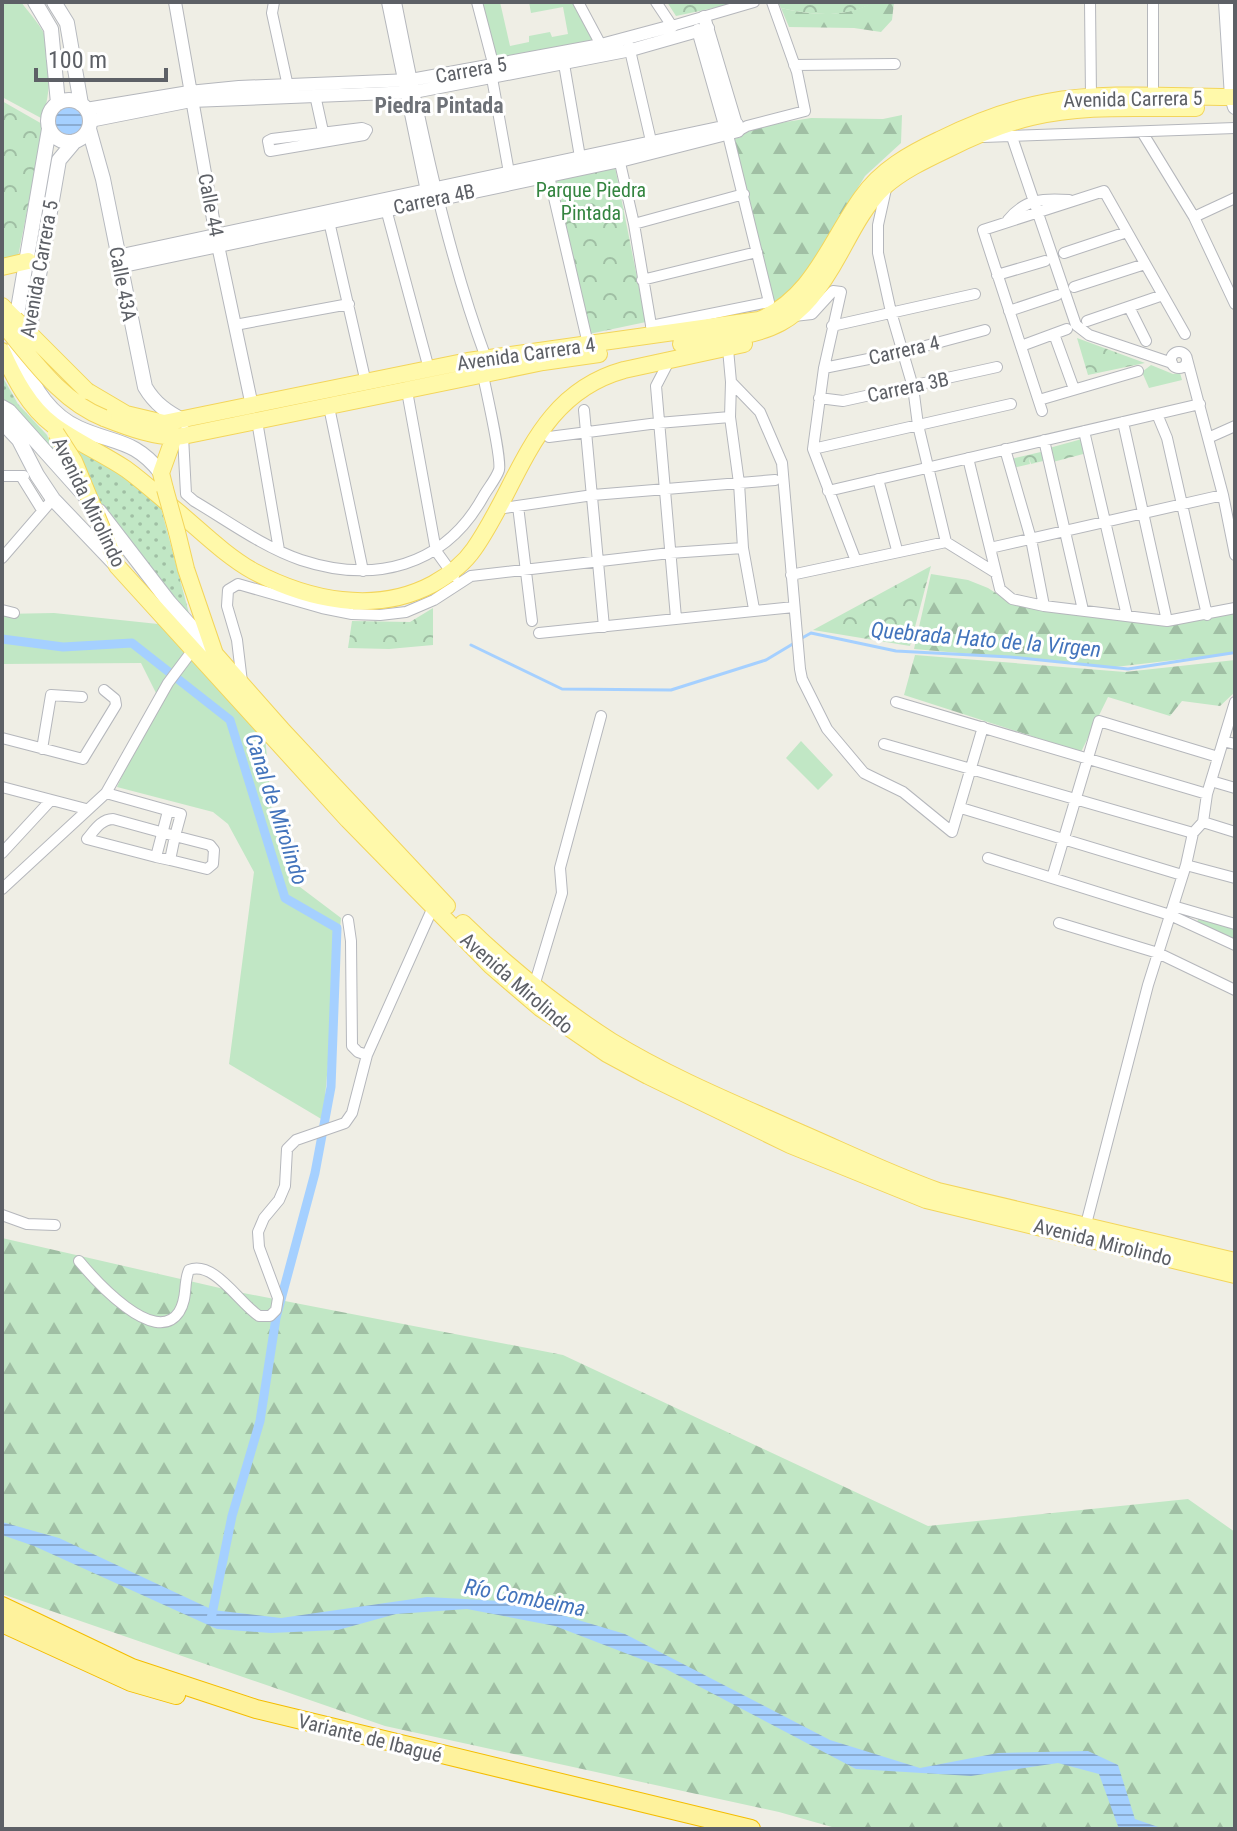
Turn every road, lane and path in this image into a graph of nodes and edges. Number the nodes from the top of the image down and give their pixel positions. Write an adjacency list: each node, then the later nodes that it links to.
1 (35, 2): 30 (main road)
2 (54, 2): 31 (main road)
3 (175, 2): 26 (street, Calle 44)
4 (274, 2): 24 (street)
5 (387, 2): 23 (street)
6 (396, 2): 23 (street)
7 (477, 2): 22 (street)
8 (578, 2): 17 (street)
9 (656, 2): 16 (street)
10 (754, 2): 15 (street, Carrera 5)
11 (772, 2): 21 (street)
12 (1090, 2): 27 (street)
13 (1153, 2): 28 (street)
14 (1226, 2): 29 (main road)
15 (703, 25): 16 (street, Carrera 5); 18 (street, Carrera 5); 32 (street)
16 (672, 26): 18 (street, Carrera 5)
17 (601, 45): 18 (street, Carrera 5); 22 (street, Carrera 5)
18 (628, 45): 19 (street, Carrera 5); 40 (street)
19 (564, 64): 22 (street, Carrera 5); 42 (street)
20 (895, 64): 21 (street)
21 (794, 65): 32 (street, Carrera 4B)
22 (493, 72): 23 (street, Carrera 5); 45 (street)
23 (408, 87): 24 (street, Carrera 5); 25 (street, Carrera 5); 47 (street)
24 (289, 91): 25 (street, Carrera 5); 26 (street, Carrera 5)
25 (315, 95): 36 (street)
26 (190, 96): 31 (street, Carrera 5); 56 (street, Calle 44)
27 (1091, 97): 28 (main road, Avenida Carrera 5); 43 (main road, Avenida Carrera 5)
28 (1153, 97): 29 (main road, Avenida Carrera 5)
29 (1234, 102): 37 (main road, Avenida Carrera 5)
30 (58, 103): 31 (main road); 34 (main road)
31 (87, 116): 39 (main road); 61 (main road, Calle 43A)
32 (735, 128): 40 (street, Carrera 4B); 41 (street, Carrera 4B); 48 (street)
33 (1235, 128): 35 (street, Avenida Carrera 5)
34 (49, 129): 39 (main road); 59 (main road, Avenida Carrera 5)
35 (1142, 132): 38 (street, Avenida Carrera 5); 53 (street)
36 (325, 136)
37 (973, 137): 38 (street, Avenida Carrera 5); 43 (main road, Avenida Carrera 5)
38 (1012, 137): 50 (street)
39 (75, 141): 133 (main road, Avenida Carrera 5)
40 (651, 141): 41 (street, Carrera 4B)
41 (619, 155): 42 (street, Carrera 4B); 44 (street, Carrera 4B); 54 (street)
42 (580, 157): 45 (street, Carrera 4B)
43 (905, 165): 46 (main road, Avenida Carrera 4); 86 (main road, Avenida Carrera 4)
44 (549, 176): 45 (street, Carrera 4B); 88 (street)
45 (511, 179): 47 (street, Carrera 4B)
46 (887, 185): 75 (street); 76 (main road, Avenida Carrera 4)
47 (433, 194): 51 (street, Carrera 4B); 52 (street, Carrera 4B); 93 (street)
48 (744, 194): 54 (street); 57 (street)
49 (1235, 198): 53 (street)
50 (1037, 206): 55 (street); 64 (street); 80 (street)
51 (386, 209): 52 (street, Carrera 4B); 96 (street)
52 (328, 217): 56 (street, Carrera 4B); 71 (street)
53 (1194, 217): 70 (street)
54 (634, 224): 65 (street)
55 (1127, 232): 58 (street); 62 (street)
56 (218, 241): 61 (street, Carrera 4B); 78 (street, Calle 44)
57 (757, 252): 65 (street); 83 (street)
58 (1064, 253)
59 (28, 261): 63 (main road); 98 (main road, Avenida Carrera 5)
60 (1045, 261): 64 (street)
61 (118, 262): 118 (main road, Calle 43A)
62 (1145, 264): 66 (street); 69 (street)
63 (2, 267)
64 (997, 275): 74 (street)
65 (642, 280): 83 (street)
66 (1074, 287)
67 (975, 294): 75 (street)
68 (1057, 295): 74 (street)
69 (1163, 295): 73 (street); 85 (street)
70 (1234, 300)
71 (349, 304): 78 (street); 100 (street)
72 (2, 306): 118 (main road, Avenida Carrera 4, bridge)
73 (1129, 307): 80 (street); 87 (street)
74 (1009, 311): 89 (street)
75 (891, 312): 79 (street); 91 (street)
76 (794, 316): 79 (street); 86 (main road, Avenida Carrera 4)
77 (2, 323): 118 (main road, Avenida Carrera 4, bridge)
78 (235, 325): 110 (street, Calle 44)
79 (832, 326): 95 (street)
80 (1085, 327): 106 (street)
81 (1067, 329): 84 (street)
82 (985, 330): 91 (street, Carrera 4)
83 (652, 331): 86 (main road, Avenida Carrera 4); 88 (main road, Avenida Carrera 4)
84 (1054, 334): 89 (street); 102 (street)
85 (1185, 334)
86 (728, 338): 92 (main road); 93 (main road, Avenida Carrera 4); 99 (street)
87 (1146, 341)
88 (588, 344): 93 (main road, Avenida Carrera 4)
89 (1021, 346): 102 (street)
90 (2, 351): 98 (main road)
91 (903, 352): 95 (street, Carrera 4); 101 (street)
92 (672, 360): 114 (street); 142 (main road)
93 (484, 366): 96 (main road, Avenida Carrera 4); 103 (main road, Avenida Carrera 4); 154 (street)
94 (997, 367): 101 (street, Carrera 3B)
95 (824, 368): 104 (street)
96 (429, 369): 100 (main road, Avenida Carrera 4)
97 (1138, 371): 102 (street)
98 (12, 373): 117 (main road)
99 (731, 382): 112 (street); 164 (street)
100 (366, 383): 110 (main road, Avenida Carrera 4)
101 (913, 387): 104 (street, Carrera 3B); 115 (street)
102 (1074, 389)
103 (407, 391): 107 (main road, Avenida Carrera 4); 154 (street)
104 (819, 398): 124 (street)
105 (1011, 404): 115 (street)
106 (1200, 404): 111 (street); 122 (street)
107 (329, 407): 110 (main road, Avenida Carrera 4); 162 (street)
108 (584, 410): 120 (street)
109 (4, 413): 128 (main road); 181 (main road)
110 (255, 413): 118 (main road, Avenida Carrera 4); 152 (street, Calle 44)
111 (1157, 414): 113 (street); 139 (street)
112 (730, 417): 114 (street); 134 (street)
113 (1123, 422): 119 (street); 143 (street)
114 (658, 423): 120 (street); 135 (street)
115 (918, 425): 124 (street); 127 (street)
116 (1235, 426): 122 (street)
117 (54, 428): 160 (main road, Avenida Mirolindo, bridge); 165 (main road)
118 (181, 431): 133 (main road); 152 (street)
119 (1084, 431): 123 (street); 144 (street)
120 (586, 432): 121 (street); 137 (street)
121 (549, 437)
122 (1208, 438): 138 (street)
123 (1044, 440): 125 (street); 145 (street)
124 (813, 449): 136 (street)
125 (1005, 449): 126 (street); 146 (street)
126 (968, 458): 127 (street); 151 (street)
127 (928, 467): 131 (street); 149 (street)
128 (37, 475): 130 (street); 140 (main road)
129 (2, 476): 130 (street)
130 (21, 476): 140 (street)
131 (878, 479): 136 (street); 153 (street)
132 (775, 480): 134 (street)
133 (163, 481): 181 (main road, Avenida Mirolindo, bridge)
134 (739, 483): 135 (street); 150 (street)
135 (666, 489): 137 (street); 155 (street)
136 (828, 491): 159 (street)
137 (593, 495): 141 (street); 158 (street)
138 (1223, 495): 139 (street); 156 (street)
139 (1183, 504): 143 (street); 173 (street)
140 (48, 505): 148 (street); 160 (main road)
141 (518, 506): 142 (street); 161 (street)
142 (497, 509): 165 (main road)
143 (1144, 513): 144 (street); 177 (street)
144 (1106, 522): 145 (street); 174 (street)
145 (1066, 531): 146 (street); 171 (street)
146 (1031, 539): 151 (street); 166 (street)
147 (2, 540): 148 (street)
148 (18, 540): 157 (street)
149 (946, 542): 153 (street); 163 (street)
150 (743, 548): 155 (street); 169 (street)
151 (990, 548): 163 (street)
152 (279, 550): 162 (street)
153 (897, 550): 159 (street)
154 (436, 551): 162 (street); 165 (street)
155 (670, 553): 158 (street); 175 (street)
156 (1235, 555)
157 (2, 558)
158 (598, 561): 161 (street); 178 (street)
159 (856, 561): 164 (street)
160 (117, 566): 180 (main road, Avenida Mirolindo)
161 (527, 569): 165 (street); 176 (street)
162 (363, 571)
163 (996, 573): 166 (street)
164 (791, 575): 167 (street)
165 (456, 577): 182 (street)
166 (1044, 606): 171 (street)
167 (794, 607): 169 (street); 204 (street)
168 (1235, 608): 173 (street)
169 (754, 609): 175 (street)
170 (2, 610): 172 (street)
171 (1083, 610): 174 (street)
172 (14, 613)
173 (1207, 615): 177 (street)
174 (1127, 616): 177 (street)
175 (676, 618): 178 (street)
176 (532, 621)
177 (1167, 621)
178 (604, 627): 179 (street)
179 (539, 633)
180 (192, 651): 200 (street); 221 (main road, Avenida Mirolindo)
181 (215, 654): 182 (main road, Avenida Mirolindo)
182 (242, 686): 221 (main road, Avenida Mirolindo)
183 (104, 690): 193 (street)
184 (82, 697): 193 (street)
185 (896, 702): 188 (street)
186 (1234, 702): 190 (street)
187 (601, 716): 228 (street)
188 (983, 727): 195 (street); 196 (street)
189 (2, 738): 193 (street)
190 (1223, 741): 192 (street); 194 (street)
191 (884, 744): 196 (street)
192 (1235, 744)
193 (42, 749)
194 (1218, 757): 195 (street); 197 (street)
195 (1088, 758): 201 (street); 203 (street)
196 (971, 770): 203 (street); 204 (street)
197 (1211, 781): 199 (street); 201 (street)
198 (2, 787): 202 (street)
199 (1235, 788)
200 (106, 793): 205 (street); 206 (street)
201 (1207, 794): 207 (street)
202 (51, 800): 205 (street); 213 (street)
203 (1075, 801): 210 (street); 212 (street)
204 (961, 808): 212 (street)
205 (86, 809): 220 (street)
206 (168, 811): 208 (street); 211 (street)
207 (1203, 822): 209 (street); 210 (street)
208 (162, 832): 211 (street); 214 (street); 214 (street)
209 (1235, 832)
210 (1193, 833): 217 (street)
211 (175, 836): 216 (street); 216 (street)
212 (1063, 839): 217 (street); 218 (street)
213 (2, 853)
214 (156, 857): 216 (street)
215 (988, 858): 218 (street)
216 (170, 860)
217 (1184, 870): 219 (street); 222 (street)
218 (1052, 878): 222 (street)
219 (1235, 878)
220 (2, 889)
221 (436, 903): 228 (main road, Avenida Mirolindo); 230 (street); 233 (main road, Avenida Mirolindo)
222 (1172, 911): 225 (street); 226 (street); 227 (street)
223 (348, 920): 230 (street)
224 (1059, 923): 227 (street)
225 (1235, 924)
226 (1235, 945)
227 (1158, 953): 229 (street); 233 (street)
228 (534, 986): 233 (main road, Avenida Mirolindo)
229 (1235, 990)
230 (367, 1055): 234 (street)
231 (2, 1215): 232 (street)
232 (55, 1225)
233 (1084, 1231): 235 (main road, Avenida Mirolindo); 236 (main road, Avenida Mirolindo)
234 (79, 1261)
235 (1235, 1261)
236 (1235, 1275)
237 (2, 1606): 240 (highway, Variante de Ibagué)
238 (2, 1623): 239 (highway, Variante de Ibagué)
239 (702, 1829)
240 (751, 1829)

